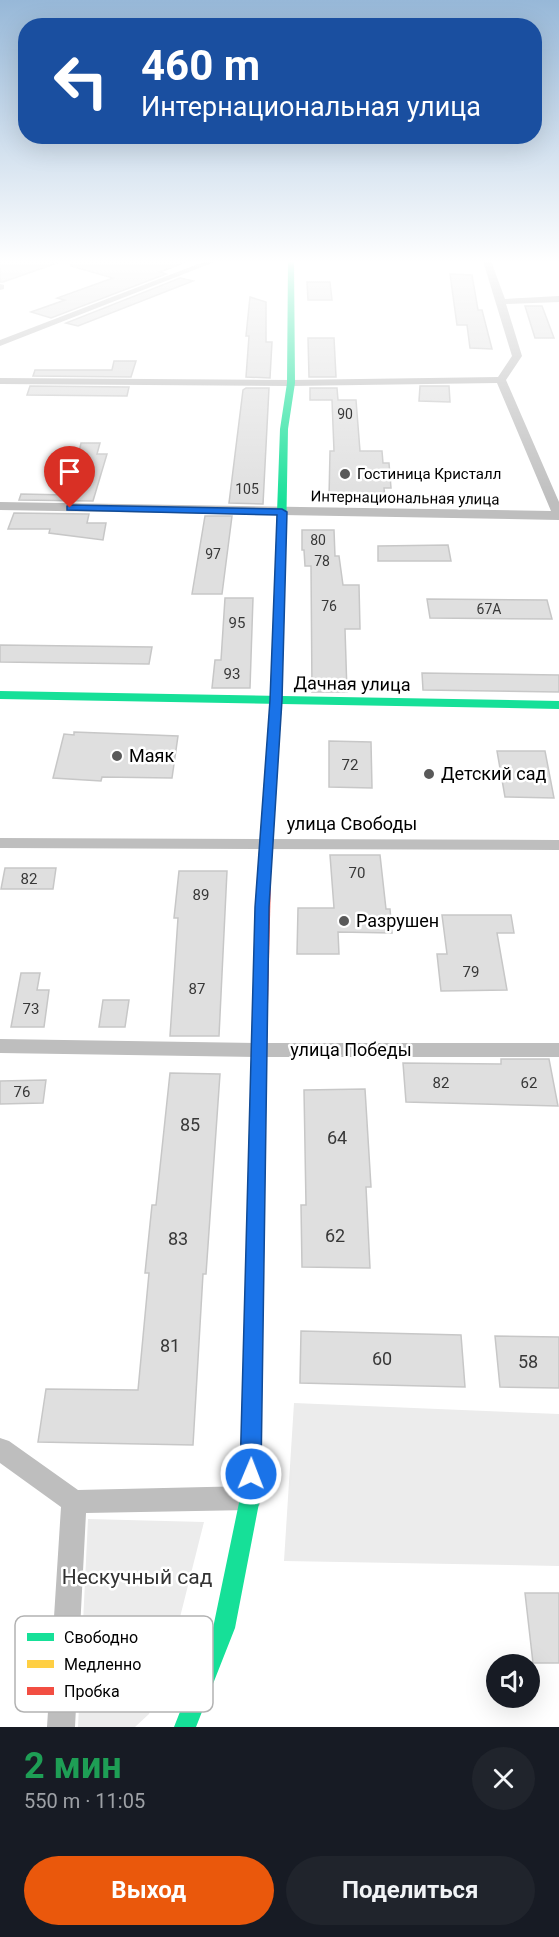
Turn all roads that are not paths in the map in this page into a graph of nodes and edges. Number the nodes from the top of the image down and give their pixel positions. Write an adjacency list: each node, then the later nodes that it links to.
1 (291, 342): 5 (main road)
2 (513, 342): 3 (street)
3 (501, 380): 5 (street); 8 (street)
4 (0, 381): 5 (street)
5 (291, 383): 7 (main road)
6 (0, 506): 7 (street, Интернациональная улица)
7 (282, 512): 8 (street, Интернациональная улица); 10 (main road)
8 (559, 516)
9 (0, 695): 10 (main road, Дачная улица)
10 (276, 700): 11 (main road, Дачная улица); 13 (main road)
11 (559, 705)
12 (0, 843): 13 (street, улица Свободы)
13 (266, 843): 14 (street, улица Свободы); 16 (main road)
14 (559, 845)
15 (0, 1046): 16 (street, улица Победы)
16 (261, 1050): 17 (street, улица Победы); 19 (main road)
17 (559, 1050)
18 (0, 1449): 20 (street)
19 (250, 1498): 20 (street); 22 (main road)
20 (74, 1502): 21 (street)
21 (67, 1616)
22 (213, 1656)
23 (62, 1712): 25 (street)
24 (191, 1712): 26 (main road)
25 (61, 1727)
26 (185, 1727)

